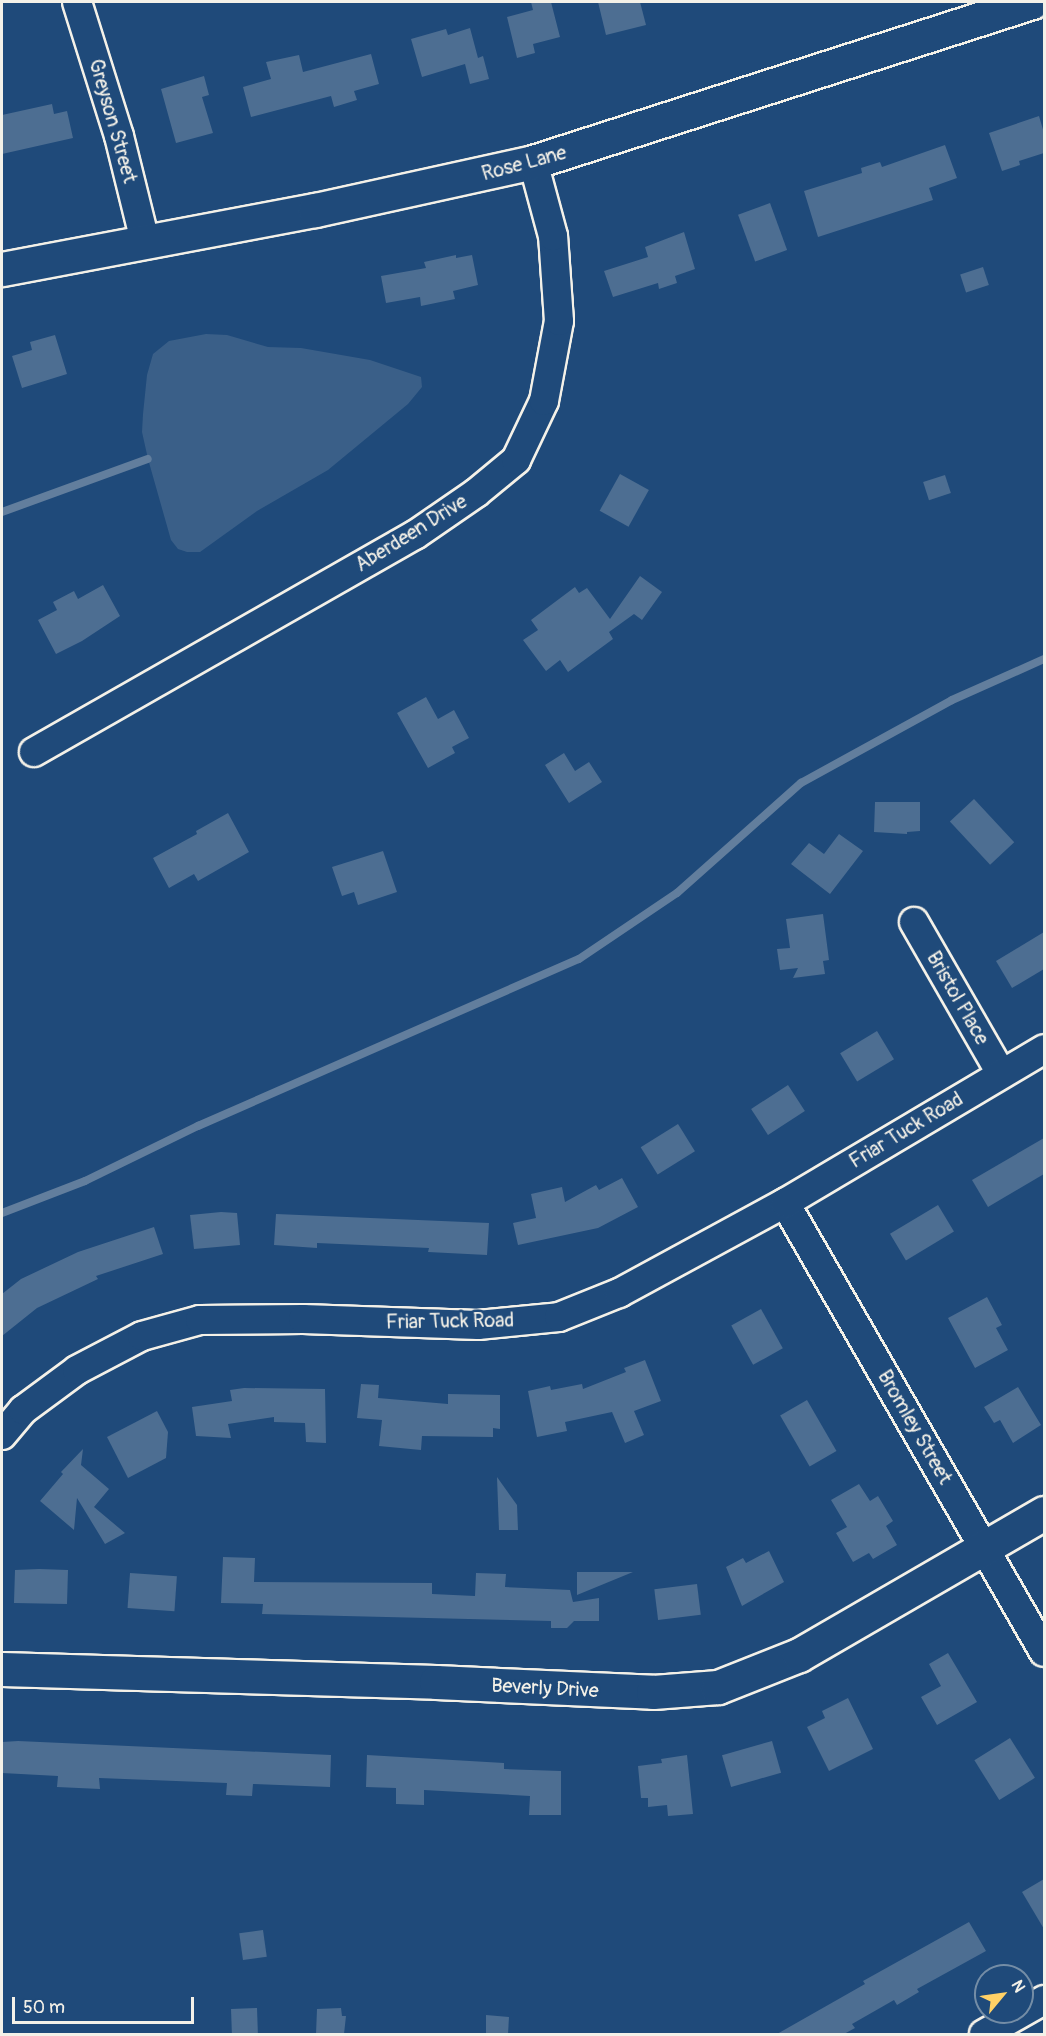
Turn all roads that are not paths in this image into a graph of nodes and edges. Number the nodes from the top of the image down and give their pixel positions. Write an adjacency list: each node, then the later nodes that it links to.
1 (77, 2): 4 (street, Greyson Street)
2 (1032, 2): 3 (street, Rose Lane)
3 (533, 162): 4 (street, Rose Lane); 6 (street, Aberdeen Drive)
4 (145, 241): 5 (street, Rose Lane)
5 (2, 268)
6 (34, 752)
7 (914, 922): 9 (street, Bristol Place)
8 (1044, 1049): 9 (street, Friar Tuck Road)
9 (1001, 1073): 10 (street, Friar Tuck Road)
10 (785, 1203): 11 (street, Friar Tuck Road); 13 (street, Bromley Street)
11 (2, 1435)
12 (1044, 1513): 13 (street, Beverly Drive)
13 (984, 1548): 14 (street, Bromley Street); 15 (street, Beverly Drive)
14 (1044, 1652)
15 (2, 1669)
16 (1044, 2000): 17 (street)
17 (984, 2034)

